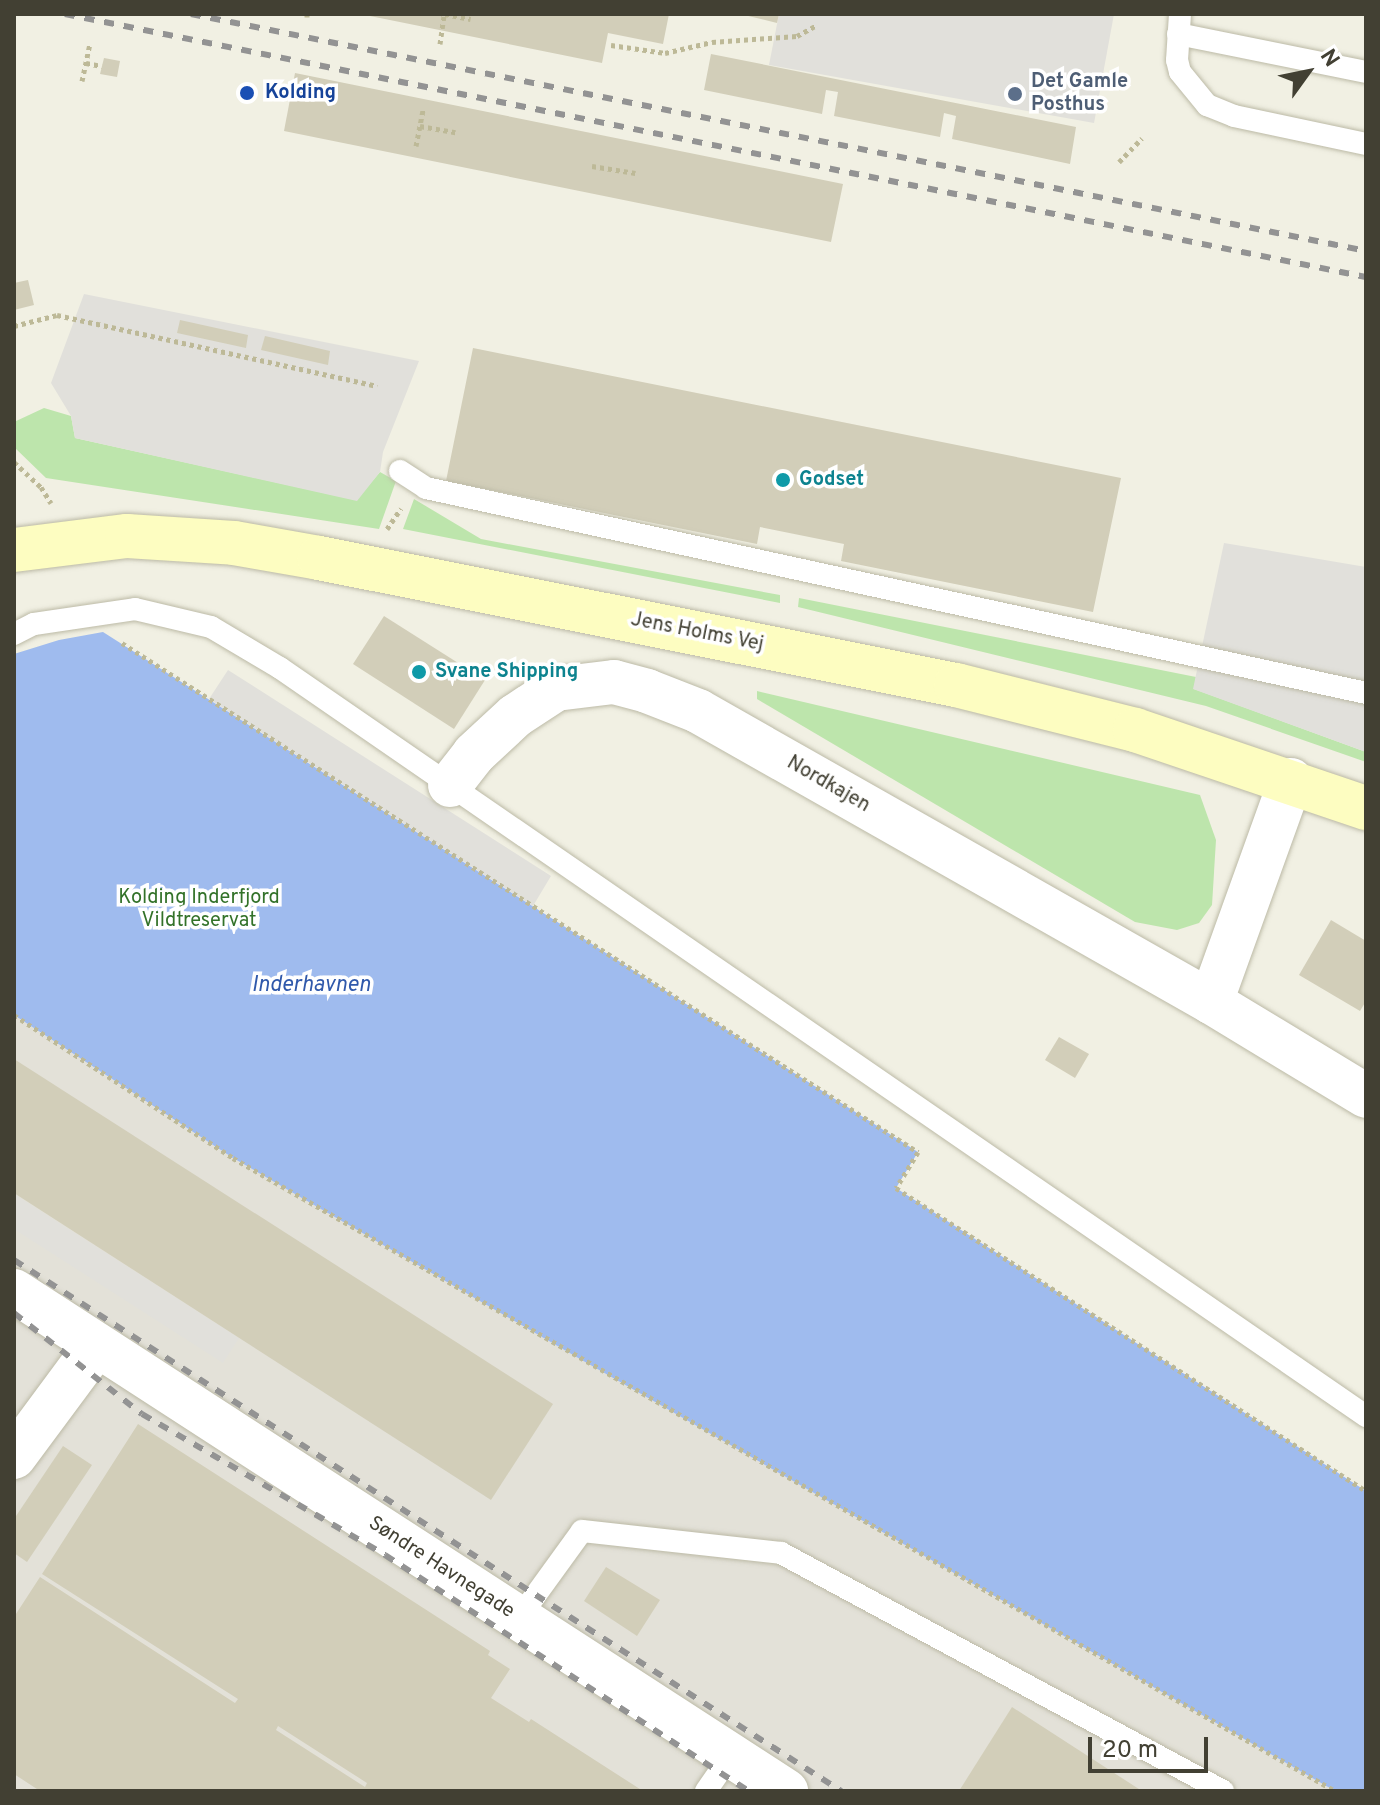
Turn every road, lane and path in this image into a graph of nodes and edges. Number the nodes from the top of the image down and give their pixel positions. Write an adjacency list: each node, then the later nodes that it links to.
1 (445, 14): 2 (path); 6 (path)
2 (471, 19)
3 (1179, 24): 10 (lane); 16 (lane)
4 (817, 25): 7 (path)
5 (90, 44): 8 (path)
6 (440, 44)
7 (611, 45)
8 (86, 63): 9 (path); 11 (path)
9 (102, 66)
10 (1366, 72)
11 (82, 81)
12 (423, 109): 13 (path)
13 (420, 126): 14 (path); 17 (path)
14 (455, 132)
15 (1142, 138): 18 (path)
16 (1366, 144)
17 (416, 146)
18 (1119, 162)
19 (592, 166): 20 (path)
20 (635, 173)
21 (14, 326): 22 (path)
22 (377, 386)
23 (14, 462): 25 (path)
24 (409, 477): 27 (path); 30 (lane)
25 (41, 487)
26 (14, 550): 27 (main road, Jens Holms Vej)
27 (361, 566): 31 (main road, Jens Holms Vej)
28 (14, 634): 32 (lane)
29 (113, 637): 41 (path)
30 (1366, 693)
31 (1291, 780): 33 (main road, Jens Holms Vej); 34 (street)
32 (450, 785): 34 (street, Nordkajen); 39 (lane)
33 (1366, 808)
34 (1211, 1002): 36 (street, Nordkajen)
35 (14, 1015): 47 (path)
36 (1366, 1096)
37 (14, 1291): 38 (street, Søndre Havnegade)
38 (96, 1346): 40 (street); 42 (street, Søndre Havnegade)
39 (1366, 1416)
40 (14, 1457)
41 (1366, 1491)
42 (519, 1618): 43 (street, Søndre Havnegade); 46 (lane)
43 (731, 1755): 44 (lane); 45 (street, Søndre Havnegade)
44 (706, 1791)
45 (786, 1791)
46 (1223, 1791)
47 (1335, 1791)

